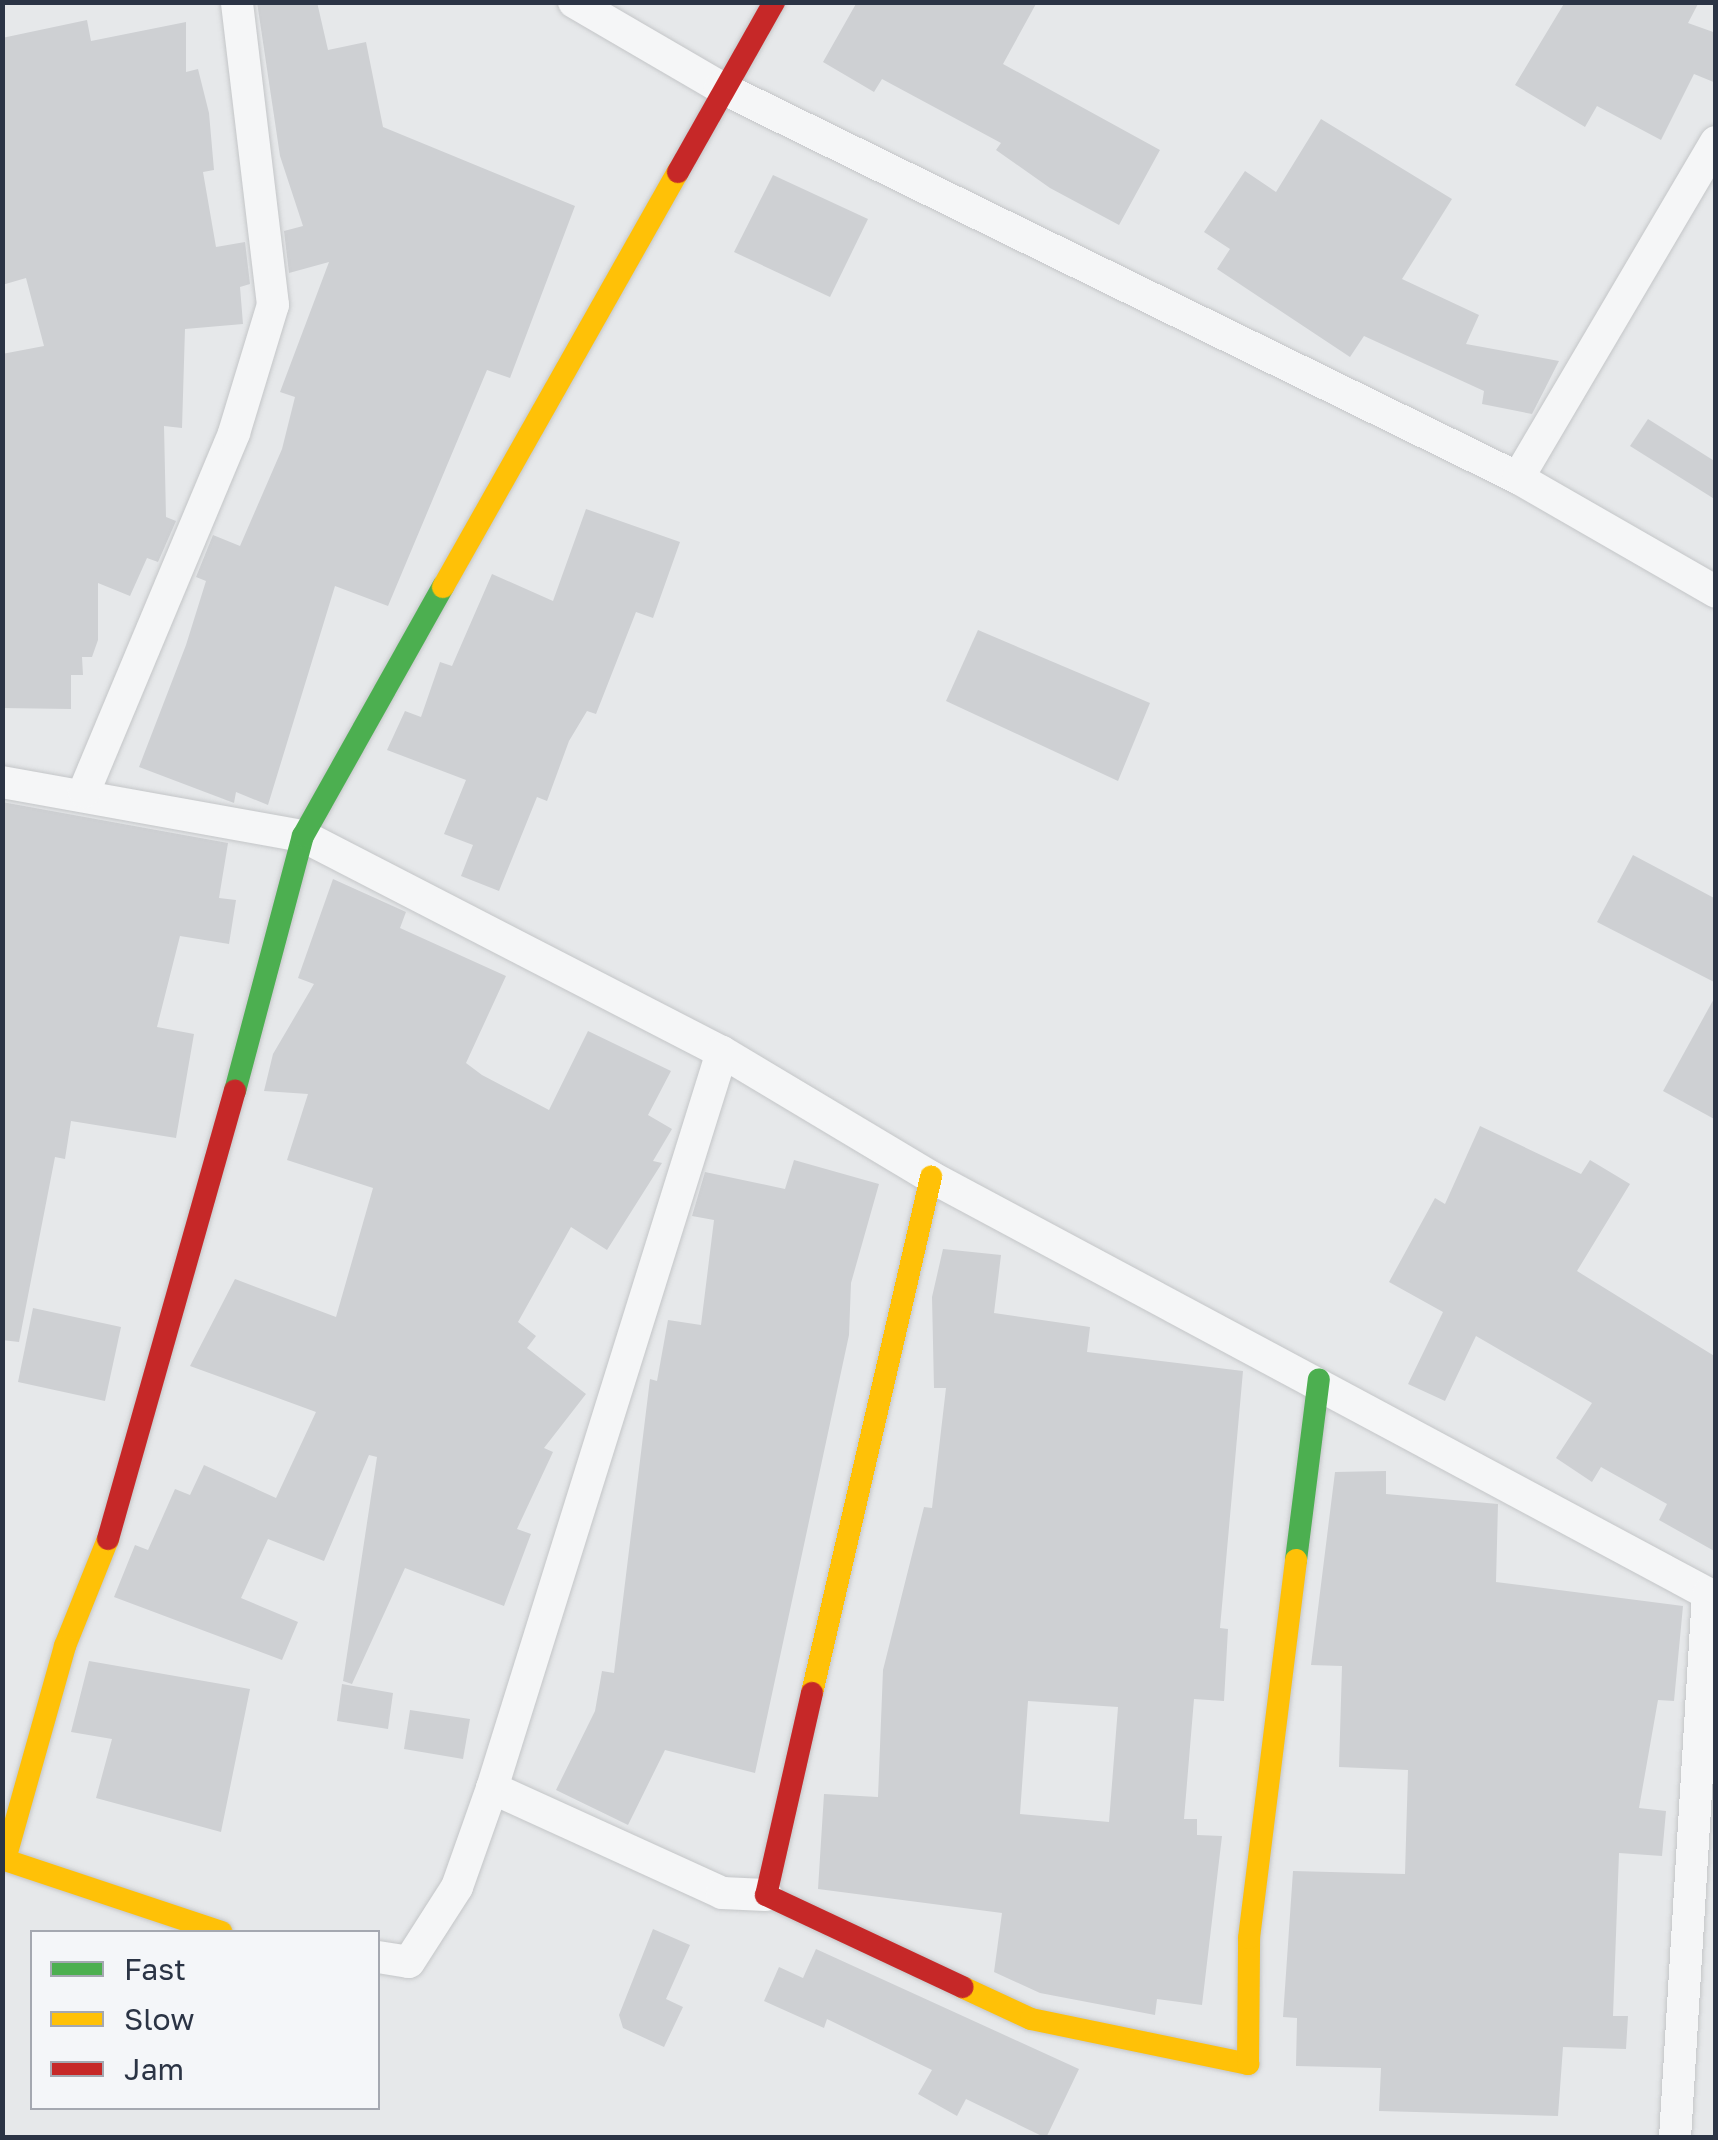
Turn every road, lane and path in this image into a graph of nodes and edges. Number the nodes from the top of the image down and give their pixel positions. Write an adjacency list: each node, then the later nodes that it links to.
1 (236, 2): 9 (street)
2 (574, 2): 4 (street)
3 (774, 2): 4 (street)
4 (720, 88): 6 (street); 10 (street)
5 (1716, 142): 6 (street)
6 (1518, 478): 7 (street)
7 (1716, 592)
8 (2, 782): 9 (street)
9 (84, 792): 10 (street)
10 (303, 836): 11 (street); 17 (street)
11 (722, 1052): 12 (street); 15 (street)
12 (931, 1177): 13 (street); 16 (street)
13 (1318, 1379): 14 (street); 16 (street)
14 (1712, 1596): 19 (street)
15 (492, 1788): 16 (street); 18 (street)
16 (766, 1895)
17 (215, 1930)
18 (380, 1957)
19 (1675, 2138)

